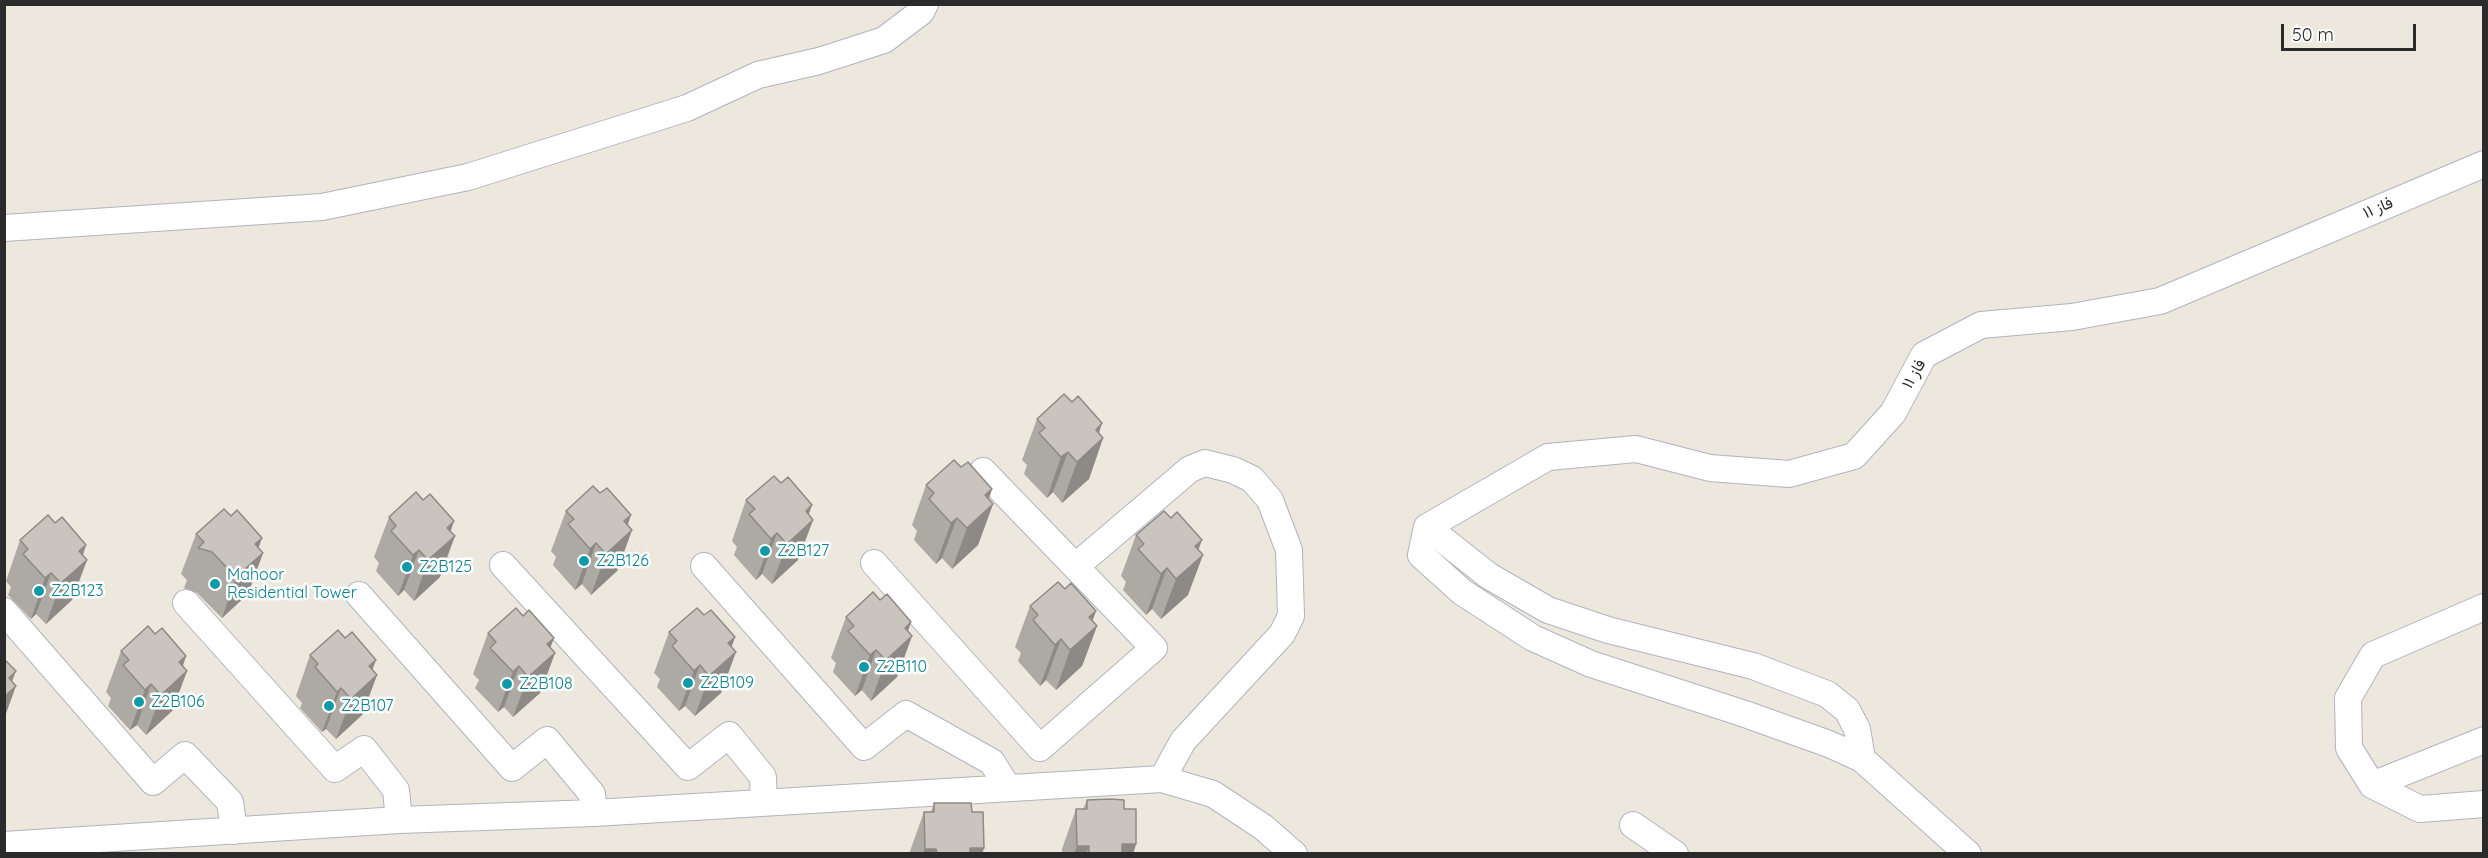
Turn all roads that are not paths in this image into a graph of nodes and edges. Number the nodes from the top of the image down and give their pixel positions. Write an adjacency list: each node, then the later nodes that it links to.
1 (925, 4): 3 (street)
2 (2484, 164): 5 (street, فاز ۱۱)
3 (4, 228)
4 (983, 471): 9 (street)
5 (1427, 527): 15 (street); 15 (street)
6 (874, 563): 9 (street)
7 (503, 565): 19 (street)
8 (704, 566): 18 (street)
9 (1076, 566): 16 (street)
10 (360, 595): 21 (street)
11 (186, 603): 22 (street)
12 (2484, 607): 17 (street)
13 (4, 611): 24 (street)
14 (2484, 740): 17 (street)
15 (1862, 759): 28 (street)
16 (1162, 779): 18 (street); 26 (street)
17 (2372, 785): 20 (street)
18 (1008, 789): 19 (street)
19 (764, 803): 21 (street)
20 (2484, 804)
21 (594, 813): 22 (street)
22 (399, 820): 24 (street)
23 (1633, 825): 27 (street)
24 (234, 831): 25 (street)
25 (5, 842)
26 (1294, 854)
27 (1675, 854)
28 (1968, 854)

